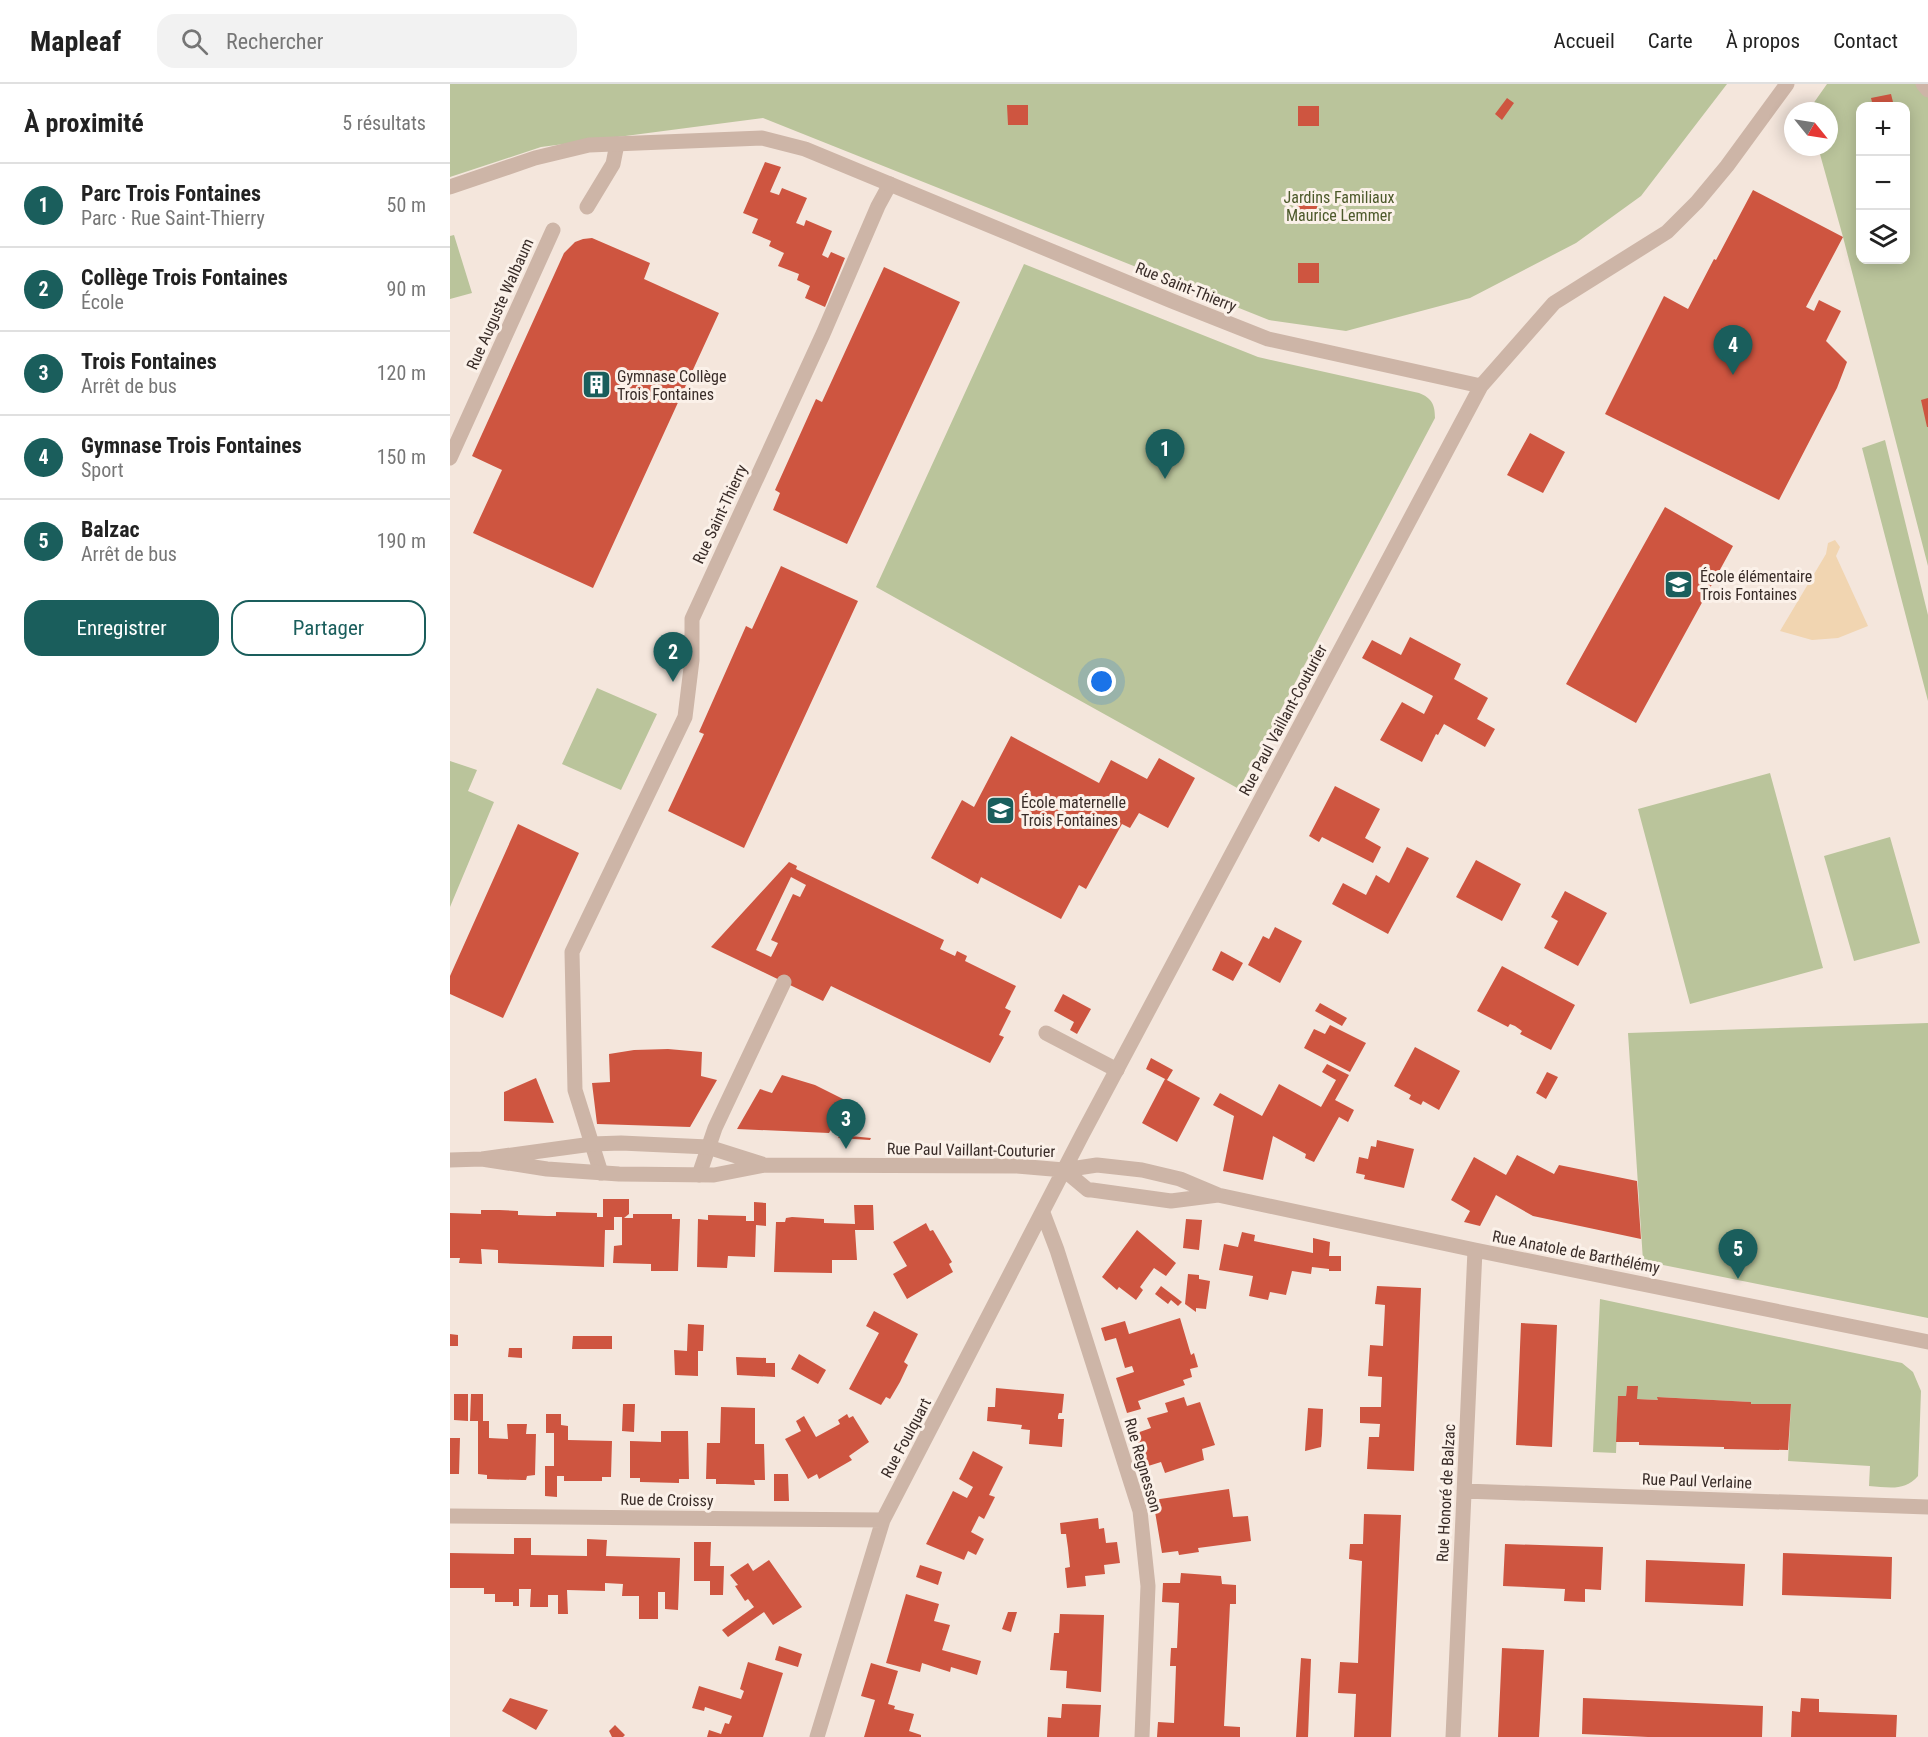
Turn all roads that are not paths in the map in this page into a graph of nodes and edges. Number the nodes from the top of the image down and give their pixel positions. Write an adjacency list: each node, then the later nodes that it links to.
1 (1787, 84): 9 (street, Rue Paul Vaillant-Couturier)
2 (1923, 84): 3 (street)
3 (1928, 90)
4 (617, 144): 5 (street, Rue Saint-Thierry); 6 (street, Rue Saint-Thierry); 7 (street)
5 (890, 184): 9 (street, Rue Saint-Thierry); 14 (street, Rue Saint-Thierry)
6 (450, 186)
7 (587, 207)
8 (553, 230): 10 (street, Rue Auguste Walbaum)
9 (1480, 386): 13 (street, Rue Paul Vaillant-Couturier)
10 (450, 458)
11 (784, 982): 15 (street)
12 (1046, 1033): 13 (street)
13 (1117, 1070): 19 (street, Rue Paul Vaillant-Couturier)
14 (592, 1144): 15 (street, Rue Paul Vaillant-Couturier); 16 (street, Rue Paul Vaillant-Couturier); 20 (street)
15 (708, 1147): 18 (street, Rue Paul Vaillant-Couturier); 21 (street)
16 (482, 1159): 17 (street, Rue Paul Vaillant-Couturier); 20 (street, Rue Paul Vaillant-Couturier)
17 (450, 1160)
18 (765, 1165): 19 (street, Rue Paul Vaillant-Couturier); 21 (street, Rue Paul Vaillant-Couturier)
19 (1064, 1170): 22 (street, Rue Anatole de Barthélémy); 22 (street, Rue Anatole de Barthélémy); 23 (street, Rue Foulquart)
20 (600, 1173): 21 (street, Rue Paul Vaillant-Couturier)
21 (699, 1175)
22 (1218, 1195): 24 (street, Rue Anatole de Barthélémy)
23 (1043, 1213): 29 (street, Rue Foulquart); 31 (street, Rue Regnesson)
24 (1475, 1250): 25 (street, Rue Anatole de Barthélémy); 26 (street, Rue Honoré de Balzac)
25 (1928, 1342)
26 (1464, 1491): 27 (street, Rue Paul Verlaine); 32 (street, Rue Honoré de Balzac)
27 (1928, 1507)
28 (450, 1516): 29 (street, Rue de Croissy)
29 (883, 1520): 30 (street, Rue Foulquart)
30 (817, 1737)
31 (1142, 1737)
32 (1453, 1737)

